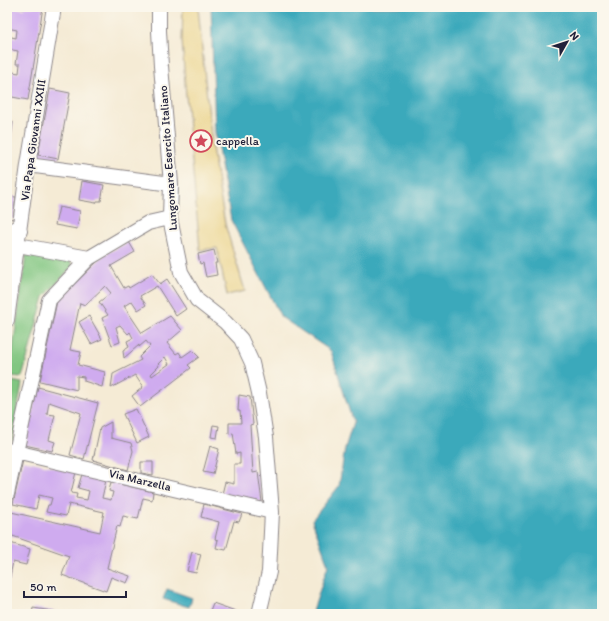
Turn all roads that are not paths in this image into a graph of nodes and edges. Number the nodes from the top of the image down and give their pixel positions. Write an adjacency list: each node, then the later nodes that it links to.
1 (54, 7): 3 (street, Via Papa Giovanni XXIII)
2 (159, 7): 4 (street, Lungomare Esercito Italiano)
3 (28, 165): 4 (street); 6 (street, Via Papa Giovanni XXIII)
4 (171, 184): 5 (street, Lungomare Esercito Italiano)
5 (170, 218): 8 (street); 12 (street, Lungomare Esercito Italiano)
6 (13, 230): 7 (street, Via Papa Giovanni XXIII)
7 (18, 245): 8 (street); 9 (street, Via Papa Giovanni XXIII)
8 (89, 258): 10 (street)
9 (8, 306)
10 (12, 450): 11 (street); 12 (street, Via Marzella)
11 (7, 494)
12 (272, 512): 13 (street, Lungomare Esercito Italiano)
13 (259, 614)

